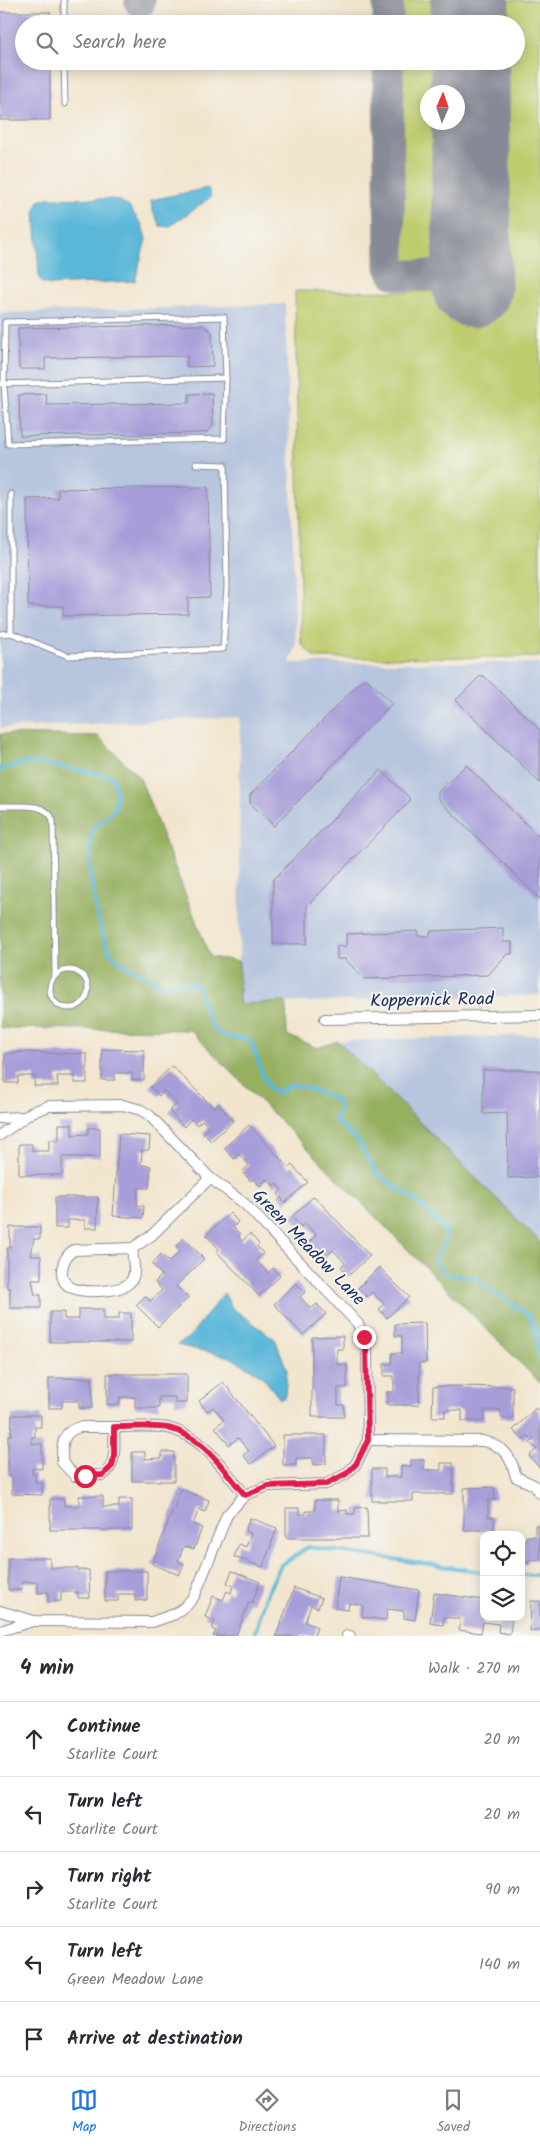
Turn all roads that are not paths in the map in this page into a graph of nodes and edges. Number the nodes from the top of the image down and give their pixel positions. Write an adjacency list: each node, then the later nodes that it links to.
1 (64, 0): 2 (lane)
2 (64, 15)
3 (64, 70): 4 (lane)
4 (65, 104)
5 (226, 378): 6 (lane); 6 (lane); 6 (lane)
6 (2, 384)
7 (196, 464): 9 (lane)
8 (11, 494): 9 (lane)
9 (11, 633): 10 (lane)
10 (0, 634)
11 (0, 806): 12 (lane)
12 (55, 975): 12 (lane)
13 (540, 1015): 14 (street, Koppernick Road)
14 (325, 1019)
15 (24, 1116): 16 (street); 17 (street, Green Meadow Lane); 18 (street, Green Meadow Lane)
16 (0, 1118)
17 (0, 1135)
18 (210, 1178): 19 (street); 21 (street, Green Meadow Lane)
19 (133, 1248): 19 (street)
20 (114, 1427): 20 (street); 23 (street)
21 (368, 1440): 22 (street); 23 (street, Green Meadow Lane)
22 (540, 1493)
23 (245, 1495): 25 (street, Green Meadow Lane)
24 (0, 1611): 25 (street, Green Meadow Lane)
25 (34, 1621): 26 (street, Green Meadow Lane)
26 (0, 1631)

